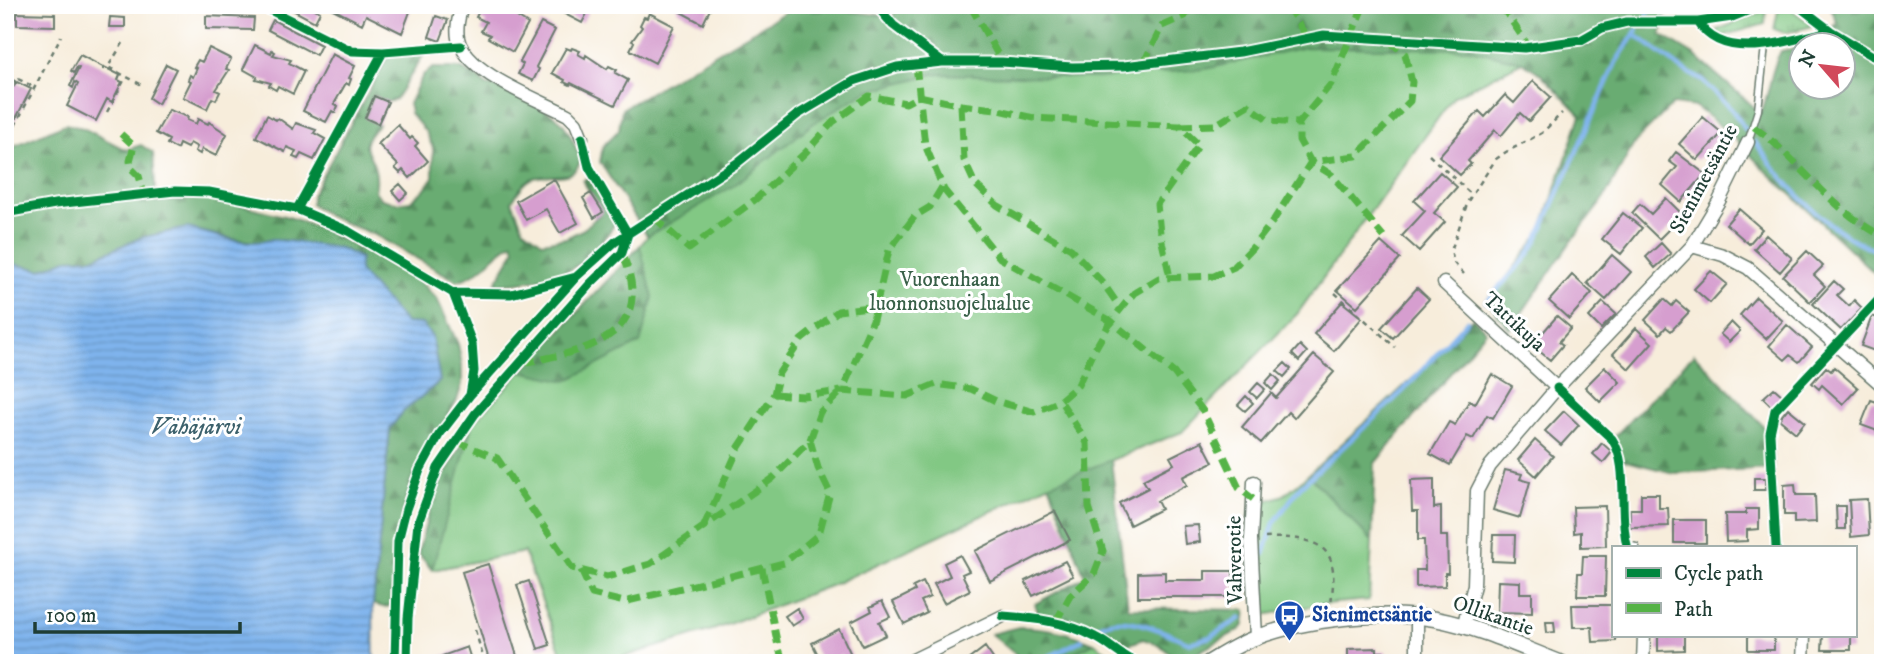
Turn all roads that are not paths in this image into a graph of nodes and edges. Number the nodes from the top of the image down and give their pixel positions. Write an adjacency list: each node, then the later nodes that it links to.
1 (462, 5): 2 (street)
2 (461, 46): 4 (lane); 5 (street)
3 (1765, 46): 6 (lane, Sienimetsäntie)
4 (435, 50)
5 (582, 138): 7 (lane)
6 (1748, 142): 8 (street, Sienimetsäntie)
7 (589, 167)
8 (1692, 246): 10 (street); 11 (street, Sienimetsäntie)
9 (1444, 283): 11 (street, Tattikuja)
10 (1883, 386)
11 (1557, 388): 17 (street, Sienimetsäntie)
12 (1254, 482): 20 (street, Vahverotie)
13 (1627, 545): 14 (lane)
14 (1632, 546)
15 (1003, 616): 21 (street)
16 (1417, 617): 17 (street, Ollikantie); 20 (street, Ollikantie); 23 (street)
17 (1463, 627): 24 (street, Ollikantie)
18 (1644, 636): 25 (street)
19 (1804, 636): 26 (street)
20 (1256, 637): 22 (street, Ollikantie)
21 (907, 663)
22 (1208, 663)
23 (1417, 663)
24 (1562, 663)
25 (1643, 663)
26 (1803, 663)

